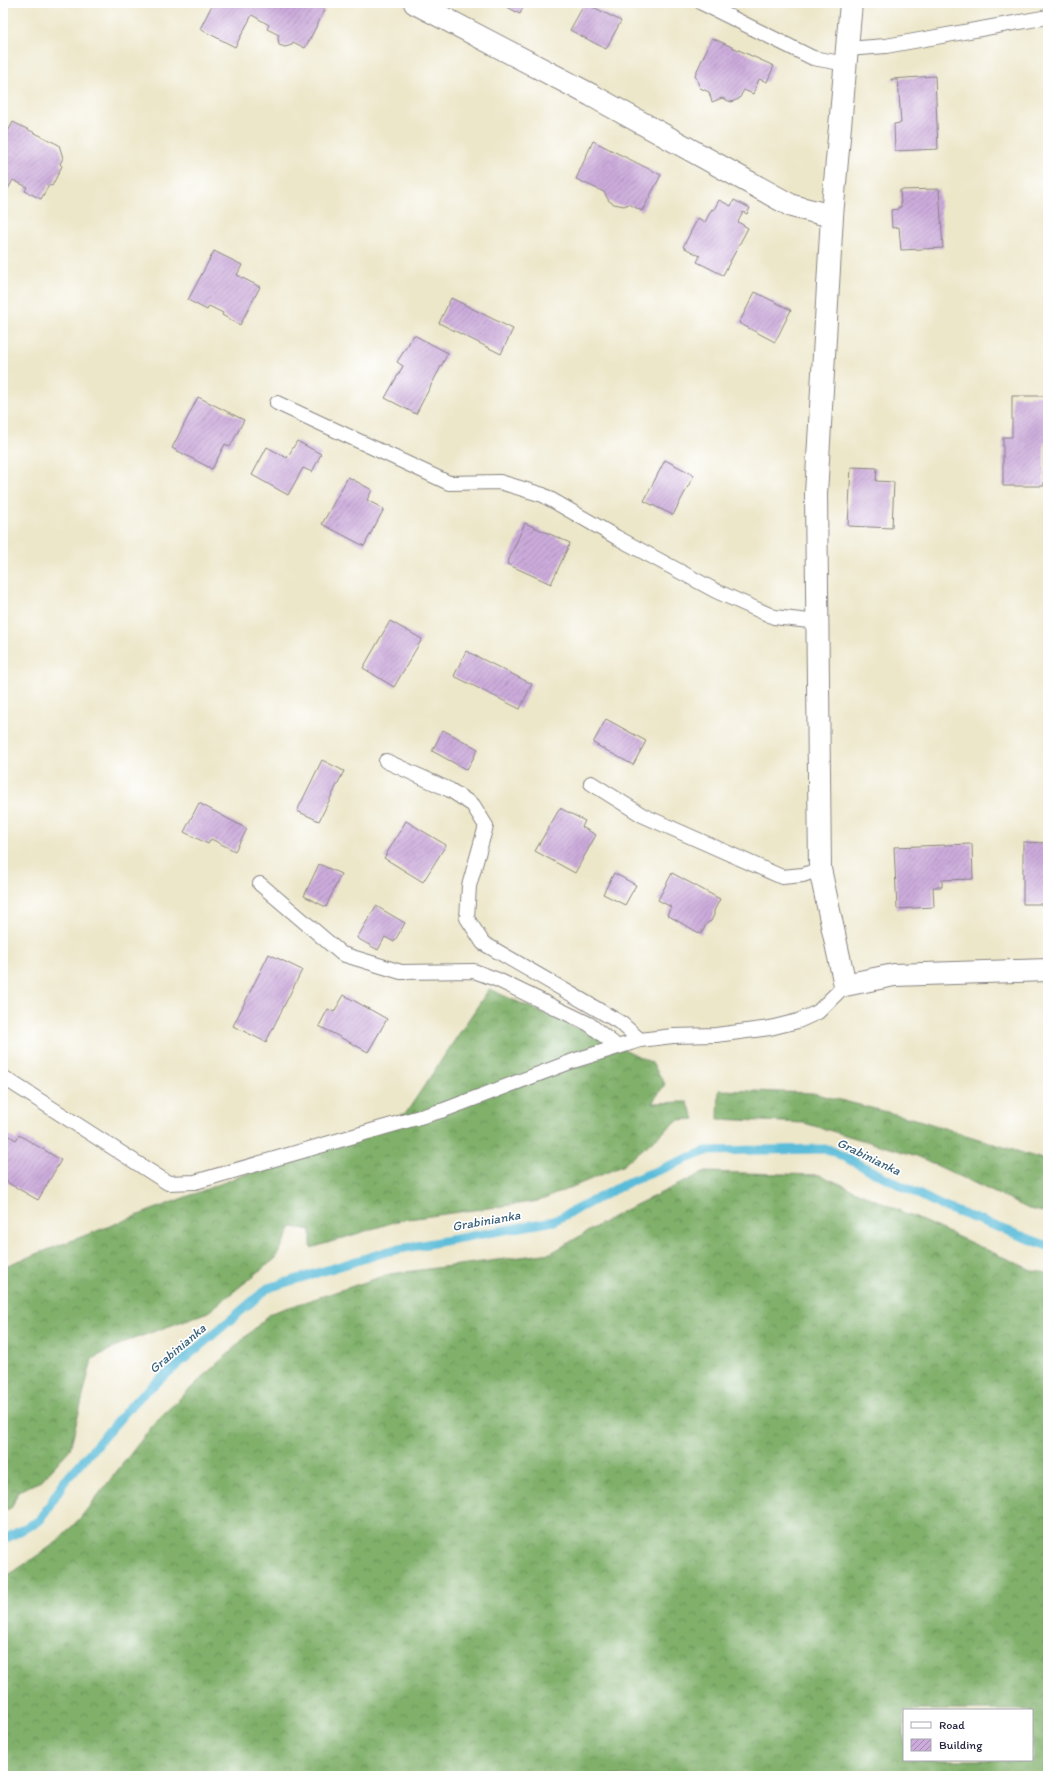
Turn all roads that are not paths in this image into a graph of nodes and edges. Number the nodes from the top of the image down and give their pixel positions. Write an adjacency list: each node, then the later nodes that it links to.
1 (415, 3): 6 (street)
2 (702, 3): 5 (lane)
3 (851, 3): 5 (street)
4 (1048, 17): 5 (lane)
5 (846, 57): 6 (street)
6 (832, 216): 8 (street)
7 (277, 403): 8 (lane)
8 (818, 622): 11 (street)
9 (386, 761): 15 (lane)
10 (591, 783): 11 (lane)
11 (820, 869): 14 (street)
12 (260, 884): 16 (lane)
13 (1048, 970): 14 (street)
14 (845, 985): 15 (lane)
15 (640, 1040): 16 (lane)
16 (618, 1047): 17 (lane)
17 (3, 1077)

